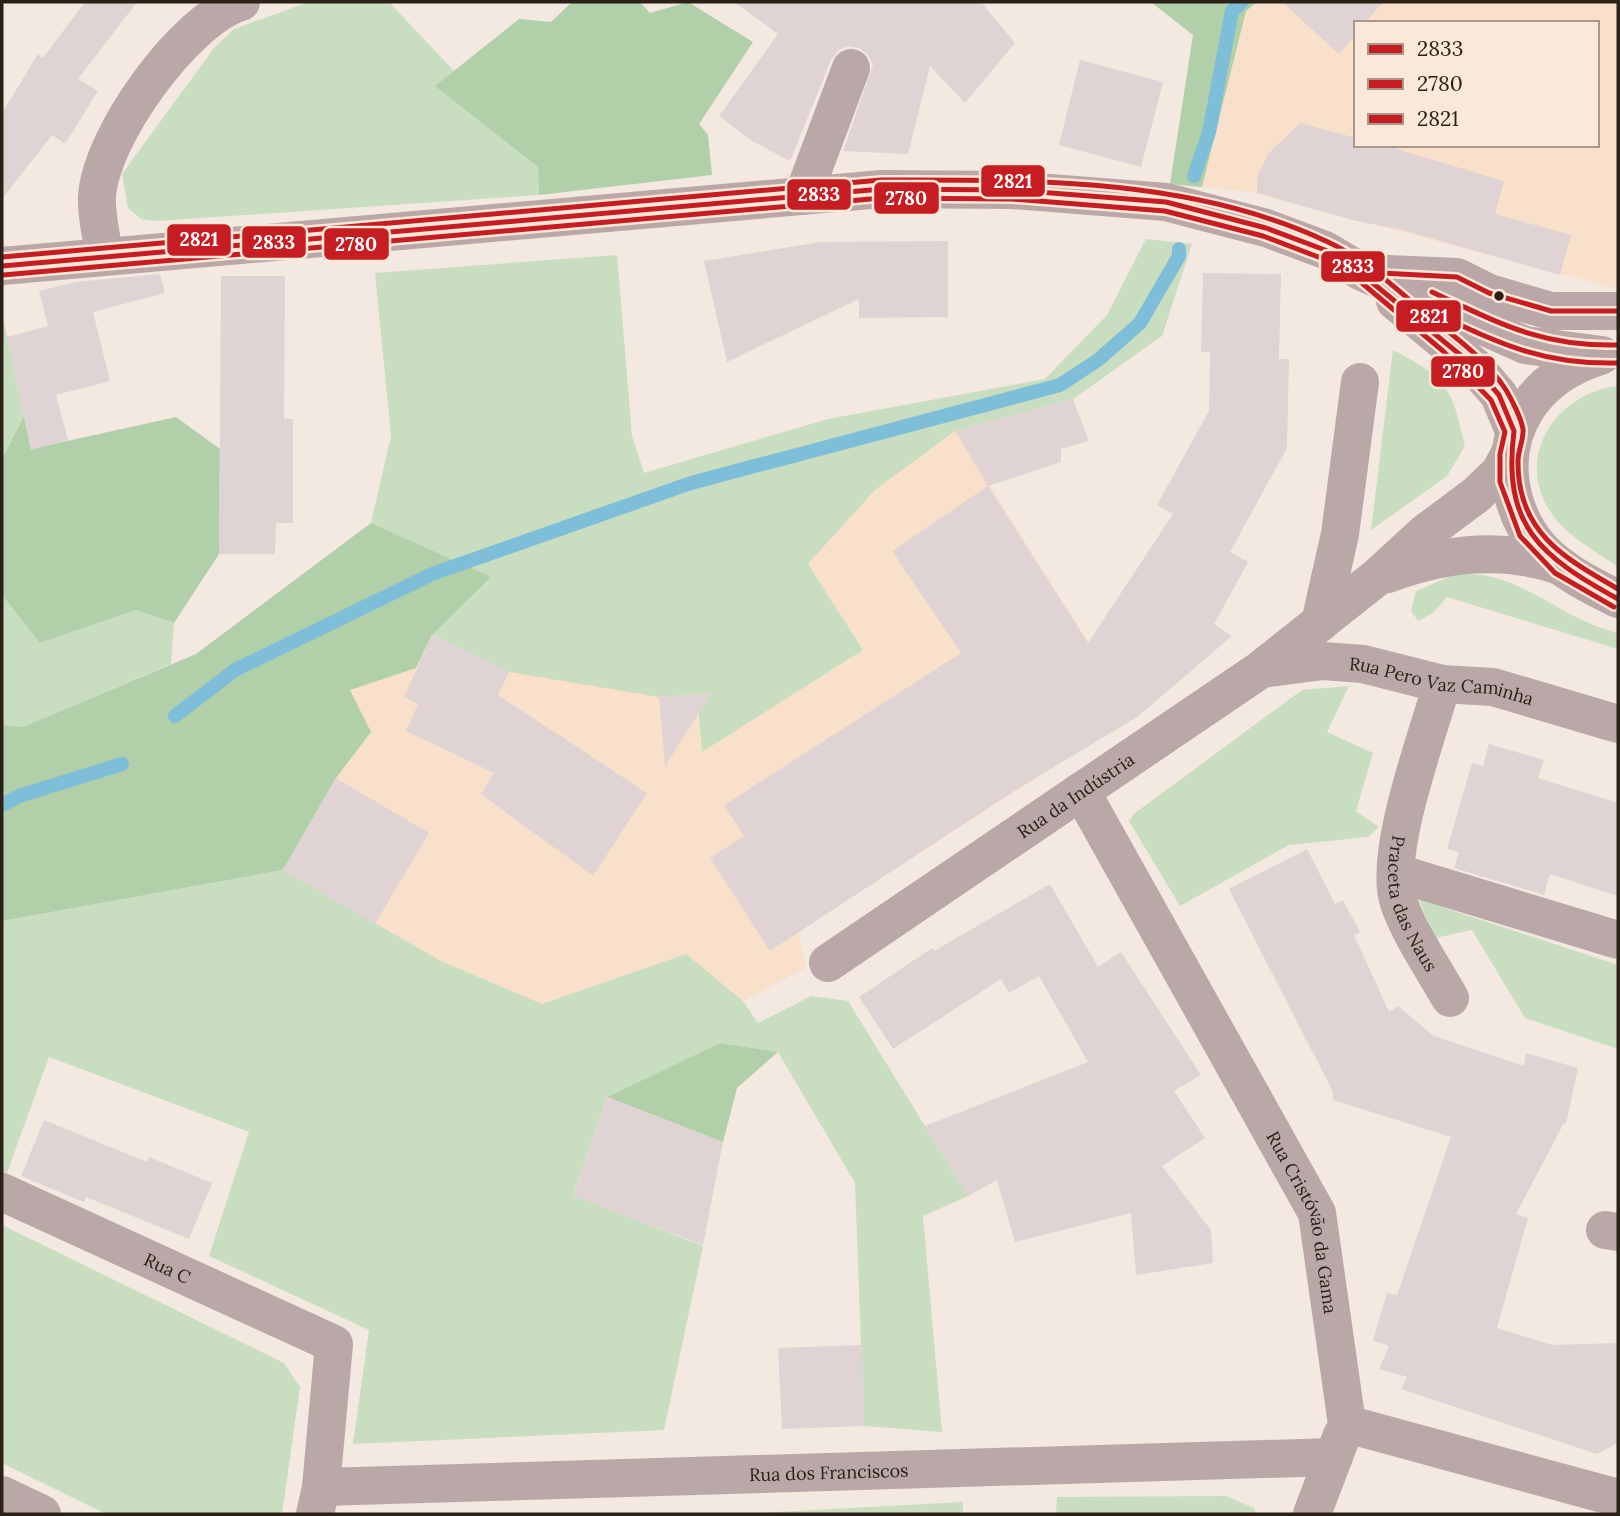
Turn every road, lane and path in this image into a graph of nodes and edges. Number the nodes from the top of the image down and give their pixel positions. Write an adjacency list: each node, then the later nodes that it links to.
1 (241, 2): 4 (street)
2 (850, 68): 3 (street)
3 (803, 196): 4 (street); 6 (street)
4 (104, 256): 5 (street)
5 (2, 266)
6 (1362, 272): 7 (street); 8 (street); 10 (street)
7 (1618, 312)
8 (1610, 355): 10 (street, Rua da Indústria)
9 (1360, 382): 14 (street)
10 (1511, 443): 11 (street); 12 (street, Rua da Indústria)
11 (1560, 566): 12 (street, Rua da Indústria); 13 (street)
12 (1376, 578): 14 (street, Rua da Indústria)
13 (1618, 599)
14 (1320, 622): 15 (street, Rua da Indústria)
15 (1260, 670): 16 (street, Rua Pero Vaz Caminha); 18 (street, Rua da Indústria)
16 (1442, 684): 17 (street, Rua Pero Vaz Caminha); 19 (street, Praceta das Naus)
17 (1618, 724)
18 (1081, 791): 21 (street, Rua da Indústria); 24 (street, Rua Cristóvão da Gama)
19 (1397, 873): 20 (street); 22 (street, Praceta das Naus)
20 (1618, 940)
21 (828, 963)
22 (1450, 998)
23 (2, 1192): 27 (street, Rua C)
24 (1340, 1440): 26 (street); 27 (street, Rua dos Franciscos); 29 (street)
25 (2, 1496): 28 (street)
26 (1618, 1498)
27 (318, 1501)
28 (42, 1514)
29 (1312, 1514)

